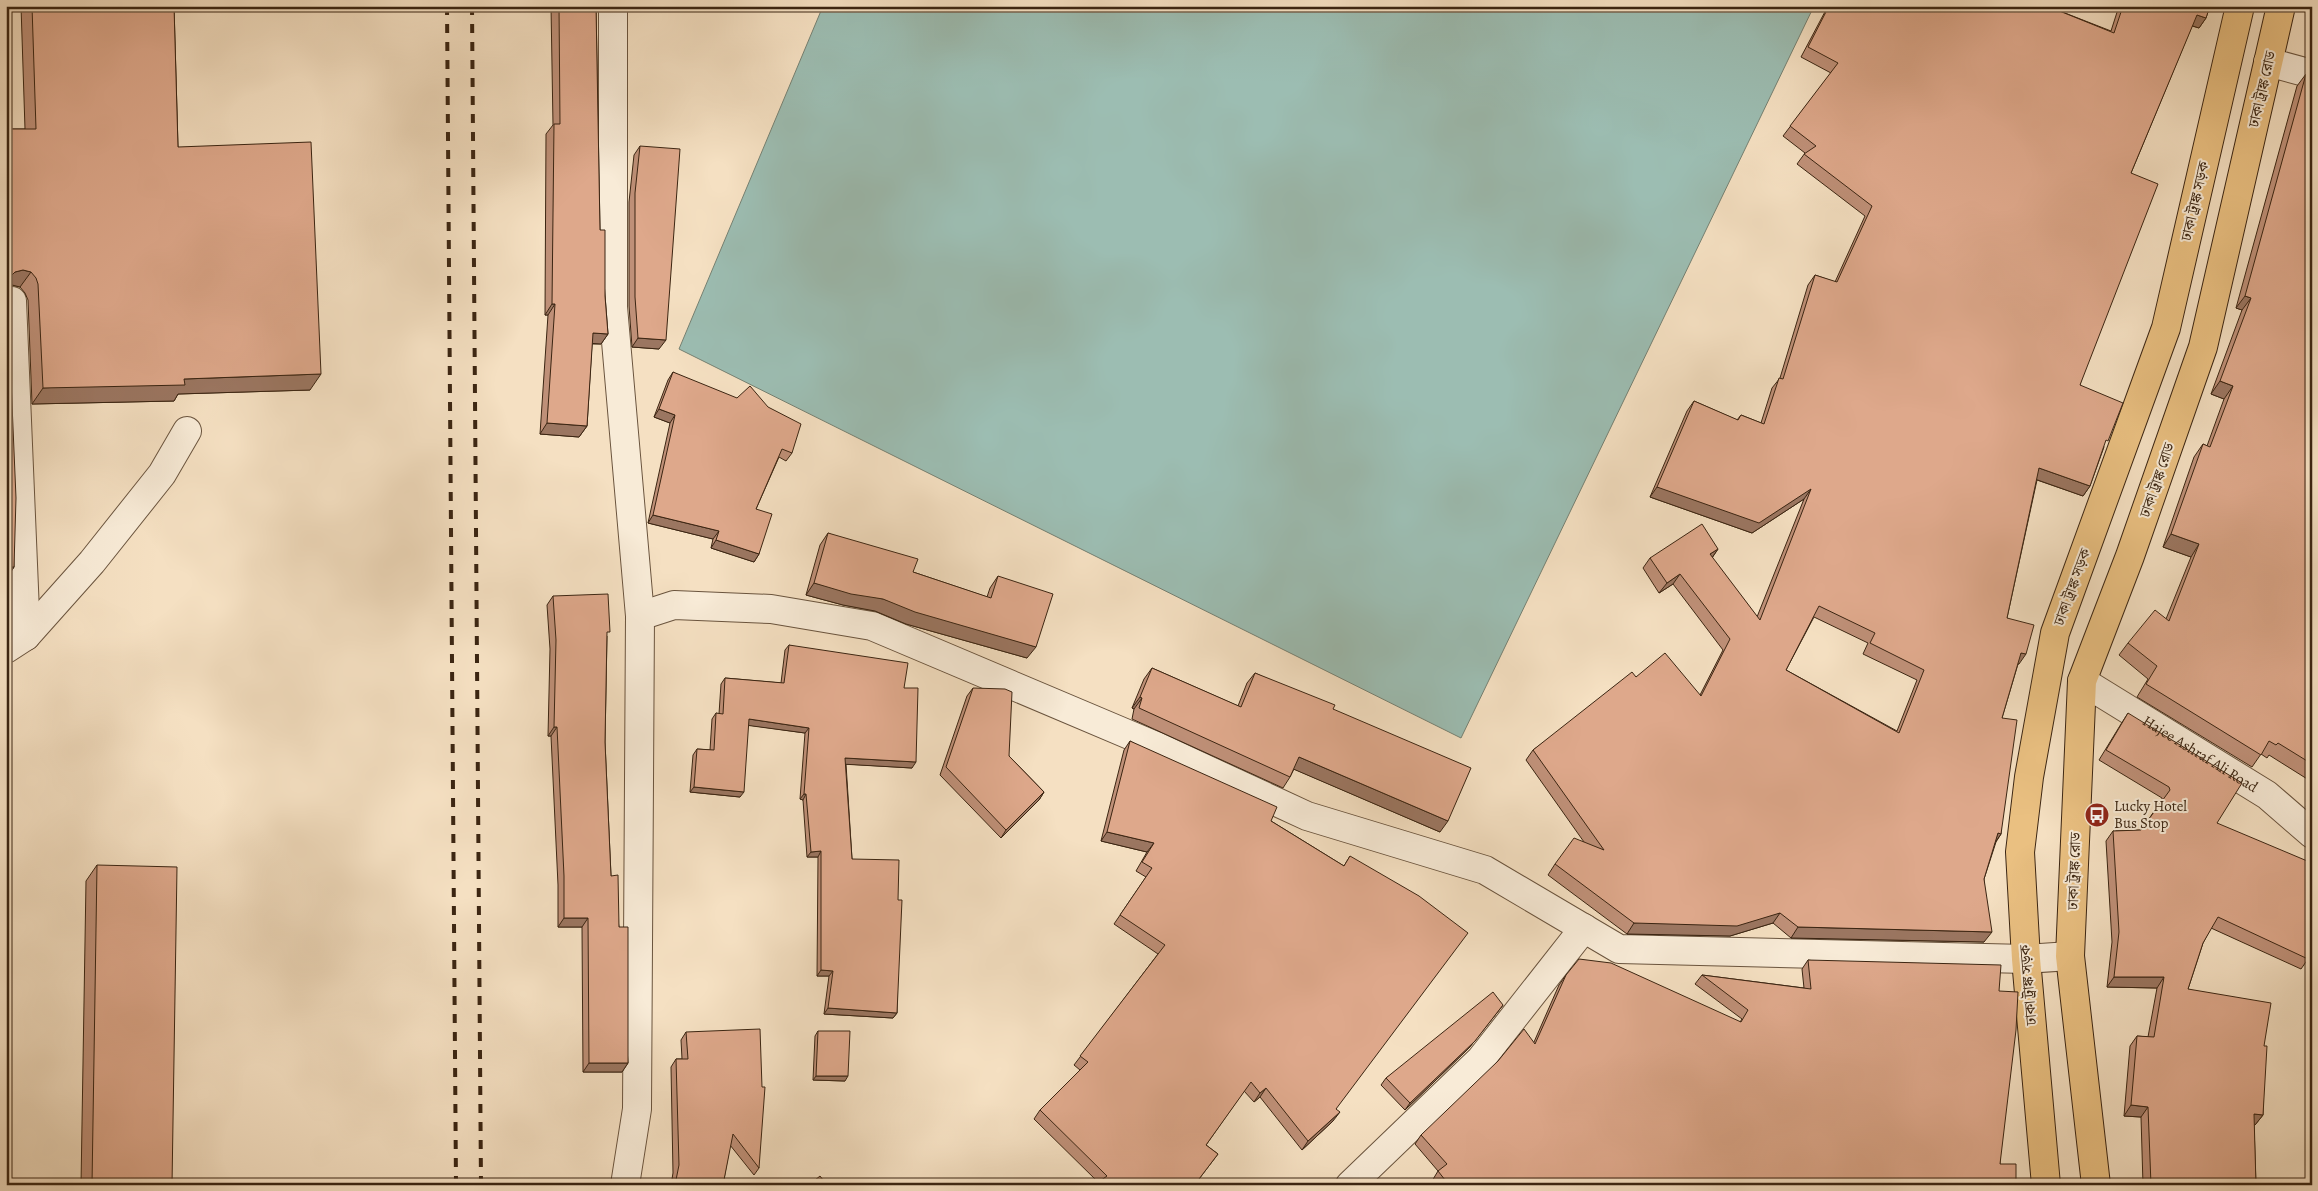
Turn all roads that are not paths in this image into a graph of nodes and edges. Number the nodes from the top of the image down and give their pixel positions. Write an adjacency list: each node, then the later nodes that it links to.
1 (613, 6): 8 (street)
2 (2240, 6): 14 (main road, ঢাকা ট্রাঙ্ক সড়ক)
3 (2281, 6): 4 (main road, ঢাকা ট্রাঙ্ক রোড)
4 (2268, 62): 5 (street); 10 (main road, ঢাকা ট্রাঙ্ক রোড)
5 (2312, 74)
6 (12, 301): 9 (street)
7 (187, 431): 9 (street)
8 (640, 616): 12 (street); 15 (street)
9 (16, 642)
10 (2082, 681): 11 (street, Hajee Ashraf Ali Road); 13 (main road, ঢাকা ট্রাঙ্ক রোড)
11 (2312, 834)
12 (1584, 928): 14 (street); 16 (street)
13 (2070, 956): 14 (street); 18 (main road)
14 (2026, 959): 17 (main road, ঢাকা ট্রাঙ্ক সড়ক)
15 (625, 1185)
16 (1350, 1185)
17 (2046, 1185)
18 (2096, 1185)

